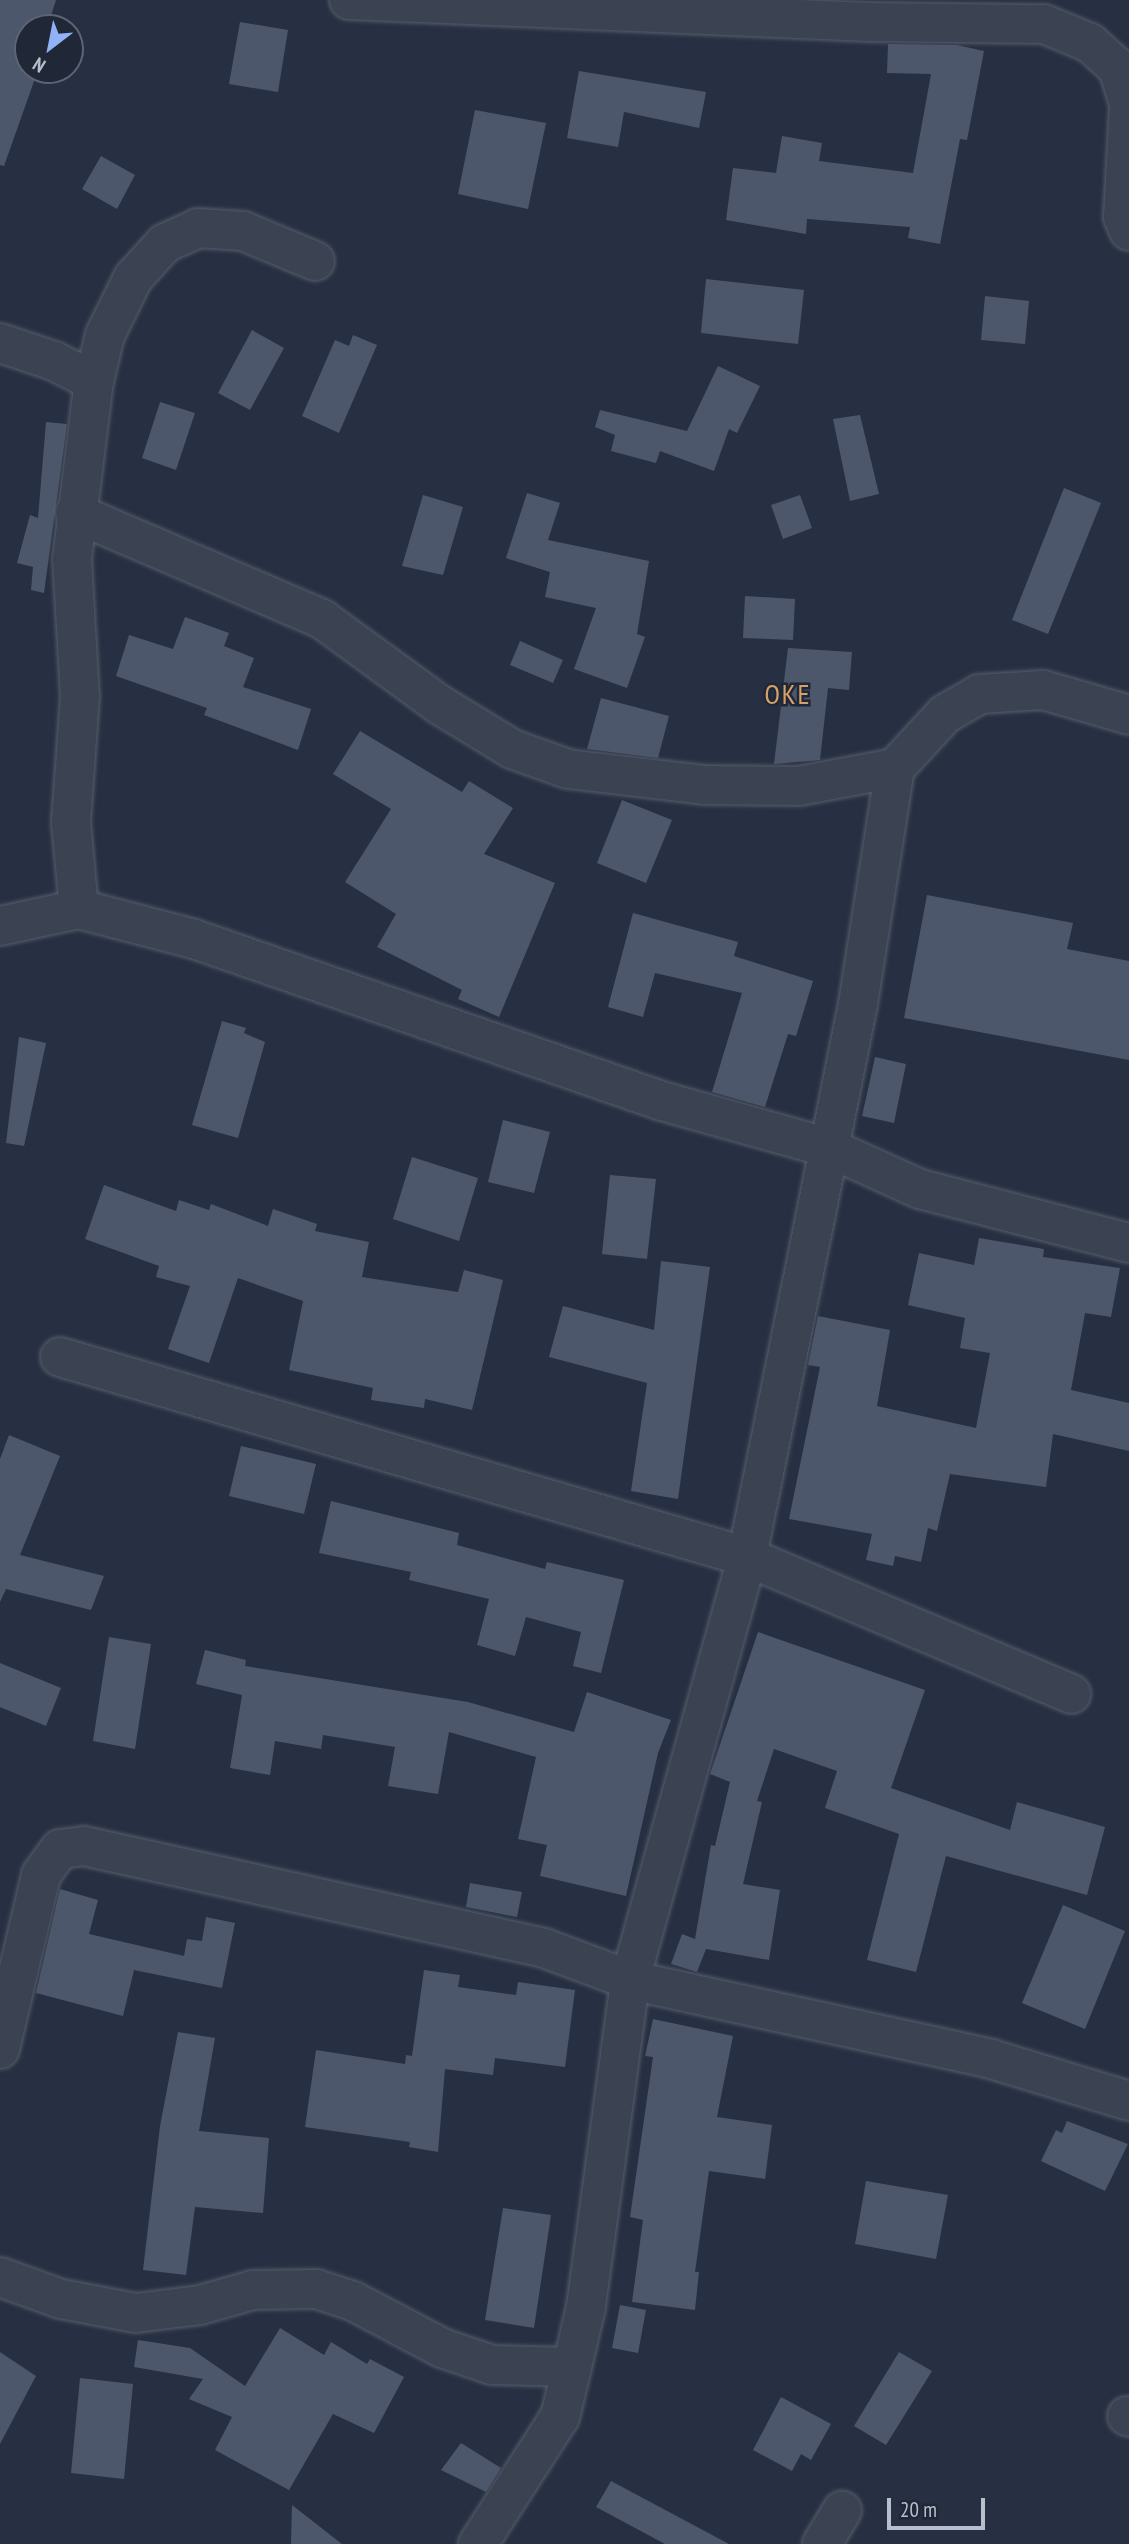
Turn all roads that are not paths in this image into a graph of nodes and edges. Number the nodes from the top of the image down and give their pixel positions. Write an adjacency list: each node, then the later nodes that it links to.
1 (349, 0): 2 (street)
2 (1129, 106): 3 (street)
3 (1129, 231)
4 (315, 261): 6 (street)
5 (0, 343): 6 (street)
6 (94, 381): 7 (street)
7 (75, 513): 9 (street); 10 (street)
8 (1129, 715): 9 (street)
9 (895, 768): 12 (street)
10 (79, 909): 11 (street); 12 (street)
11 (0, 926)
12 (829, 1148): 13 (street); 15 (street)
13 (1129, 1243)
14 (60, 1357): 15 (street)
15 (747, 1557): 16 (street); 17 (street)
16 (1071, 1695)
17 (630, 1980): 18 (street); 19 (street); 21 (street)
18 (0, 2049)
19 (1129, 2101)
20 (0, 2277): 21 (street)
21 (572, 2367): 23 (street)
22 (842, 2511): 24 (street)
23 (478, 2544)
24 (822, 2544)

